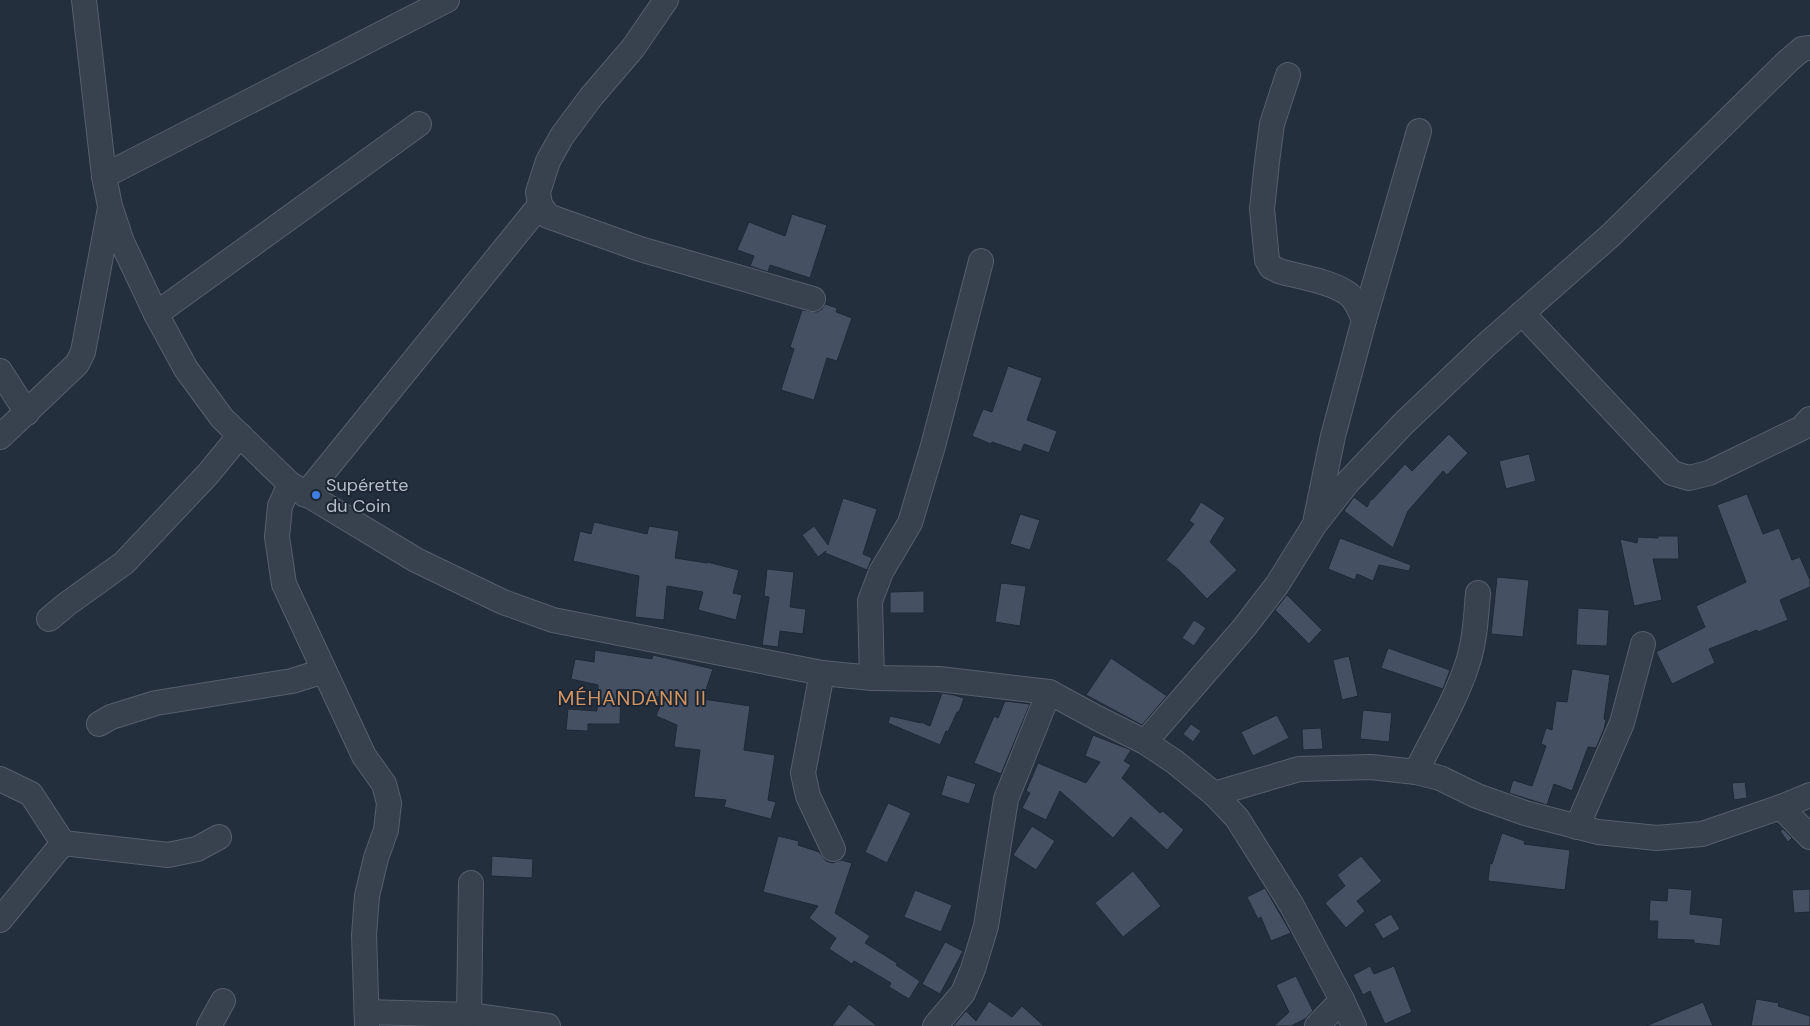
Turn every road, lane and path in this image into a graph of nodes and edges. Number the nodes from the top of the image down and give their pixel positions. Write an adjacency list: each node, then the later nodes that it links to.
1 (84, 0): 8 (street)
2 (447, 0): 8 (street)
3 (666, 0): 9 (street)
4 (1810, 48): 13 (street)
5 (1288, 75): 15 (street)
6 (418, 124): 14 (street)
7 (1419, 132): 15 (street)
8 (104, 176): 10 (street)
9 (540, 205): 12 (street); 21 (street)
10 (110, 206): 14 (street); 17 (street)
11 (981, 261): 28 (street)
12 (814, 299)
13 (1522, 313): 18 (street); 22 (street)
14 (156, 314): 19 (street)
15 (1364, 320): 22 (street)
16 (0, 371): 17 (street)
17 (26, 413): 20 (street)
18 (1810, 419)
19 (240, 435): 21 (street); 24 (street)
20 (0, 437)
21 (298, 490): 26 (street); 27 (street)
22 (1315, 524): 31 (street)
23 (1478, 593): 32 (street)
24 (49, 619)
25 (1643, 644): 37 (street)
26 (324, 671): 30 (street); 47 (street)
27 (822, 673): 28 (street); 41 (street)
28 (872, 678): 29 (street)
29 (1049, 692): 31 (street); 50 (street)
30 (99, 724)
31 (1145, 742): 34 (street)
32 (1416, 772): 34 (street); 37 (street)
33 (0, 779): 40 (street)
34 (1214, 794): 44 (street)
35 (1810, 795): 36 (street)
36 (1781, 807): 37 (street); 38 (street)
37 (1576, 827)
38 (1810, 836)
39 (220, 837): 40 (street)
40 (63, 842): 43 (street)
41 (832, 849)
42 (472, 883): 46 (street)
43 (0, 920)
44 (1342, 1000): 51 (street); 52 (street)
45 (223, 1001): 48 (street)
46 (469, 1015): 47 (street); 49 (street)
47 (367, 1019)
48 (209, 1026)
49 (548, 1026)
50 (935, 1026)
51 (1317, 1026)
52 (1354, 1026)

